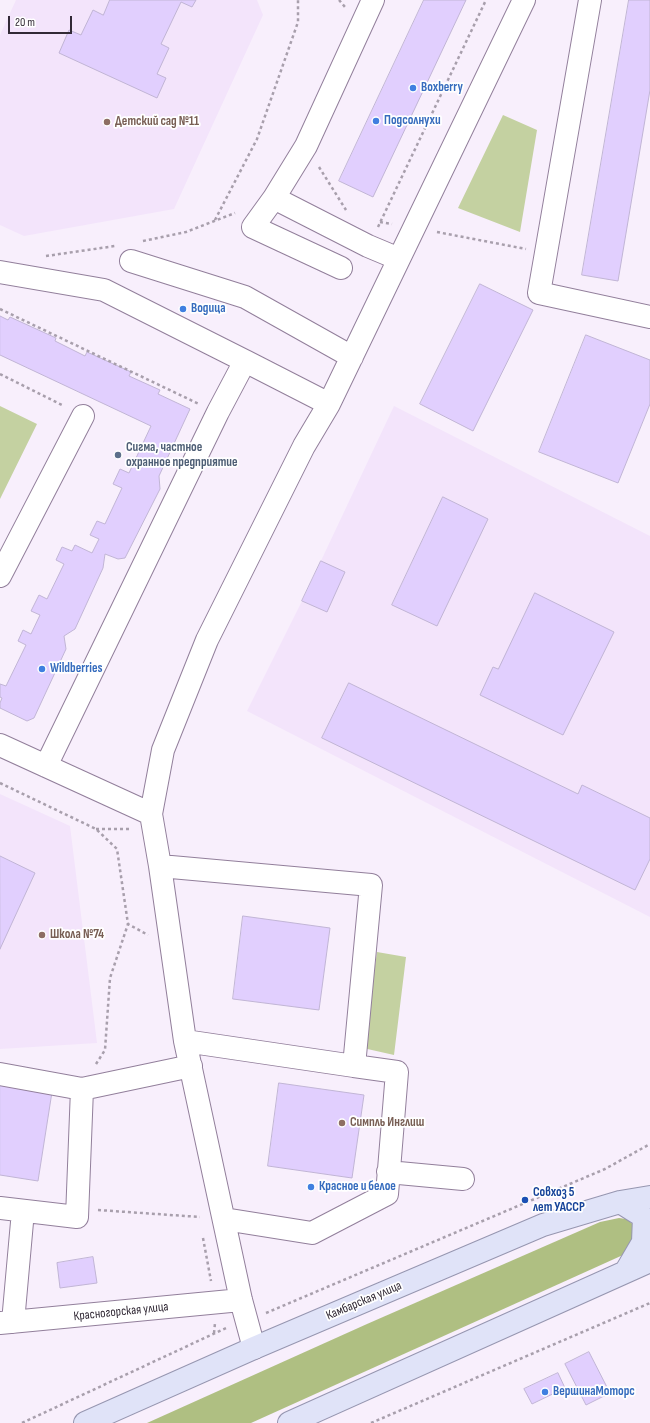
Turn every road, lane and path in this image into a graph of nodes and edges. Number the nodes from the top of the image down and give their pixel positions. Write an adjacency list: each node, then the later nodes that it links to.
1 (298, 0): 9 (path)
2 (373, 0): 6 (street)
3 (486, 0): 10 (path)
4 (524, 0): 11 (street)
5 (590, 0): 13 (street)
6 (306, 146): 7 (street); 8 (path)
7 (274, 198): 12 (street); 16 (street)
8 (348, 213)
9 (214, 220)
10 (380, 222): 11 (path); 12 (path)
11 (414, 227): 13 (path); 14 (street)
12 (368, 246): 14 (street)
13 (546, 254): 19 (street)
14 (398, 259): 20 (street)
15 (131, 261): 20 (street)
16 (341, 268)
17 (0, 272): 21 (street)
18 (0, 309): 24 (path)
19 (650, 317)
20 (352, 357): 23 (street)
21 (245, 360): 23 (street); 24 (street)
22 (0, 374): 25 (path)
23 (329, 404): 30 (street)
24 (218, 412): 28 (street)
25 (83, 416): 26 (street)
26 (0, 576)
27 (0, 745): 28 (street)
28 (46, 766): 30 (street)
29 (0, 783): 31 (path)
30 (153, 822): 31 (path); 32 (street)
31 (96, 829): 33 (path)
32 (160, 866): 35 (street); 37 (street)
33 (128, 924): 34 (path); 39 (path)
34 (148, 935)
35 (185, 1041): 36 (street); 37 (street)
36 (191, 1066): 39 (street); 50 (street)
37 (354, 1066): 41 (street)
38 (0, 1074): 39 (street)
39 (82, 1089): 46 (street)
40 (650, 1144): 57 (path)
41 (388, 1172): 42 (street); 50 (street)
42 (463, 1179)
43 (650, 1197): 44 (main road, Камбарская улица)
44 (620, 1202): 53 (main road); 59 (main road, Камбарская улица)
45 (0, 1208): 48 (street)
46 (77, 1209): 48 (street); 49 (path)
47 (198, 1210): 49 (path)
48 (23, 1211): 58 (street)
49 (200, 1217): 50 (path)
50 (224, 1219): 54 (street)
51 (202, 1233): 55 (path)
52 (650, 1261): 53 (main road)
53 (626, 1271): 62 (main road)
54 (241, 1300): 55 (street, Красногорская улица); 59 (street)
55 (215, 1302): 58 (street, Красногорская улица); 60 (path)
56 (650, 1303): 63 (path)
57 (273, 1310)
58 (7, 1323)
59 (254, 1348): 61 (main road, Камбарская улица)
60 (22, 1423)
61 (85, 1423)
62 (289, 1423)
63 (371, 1423)

